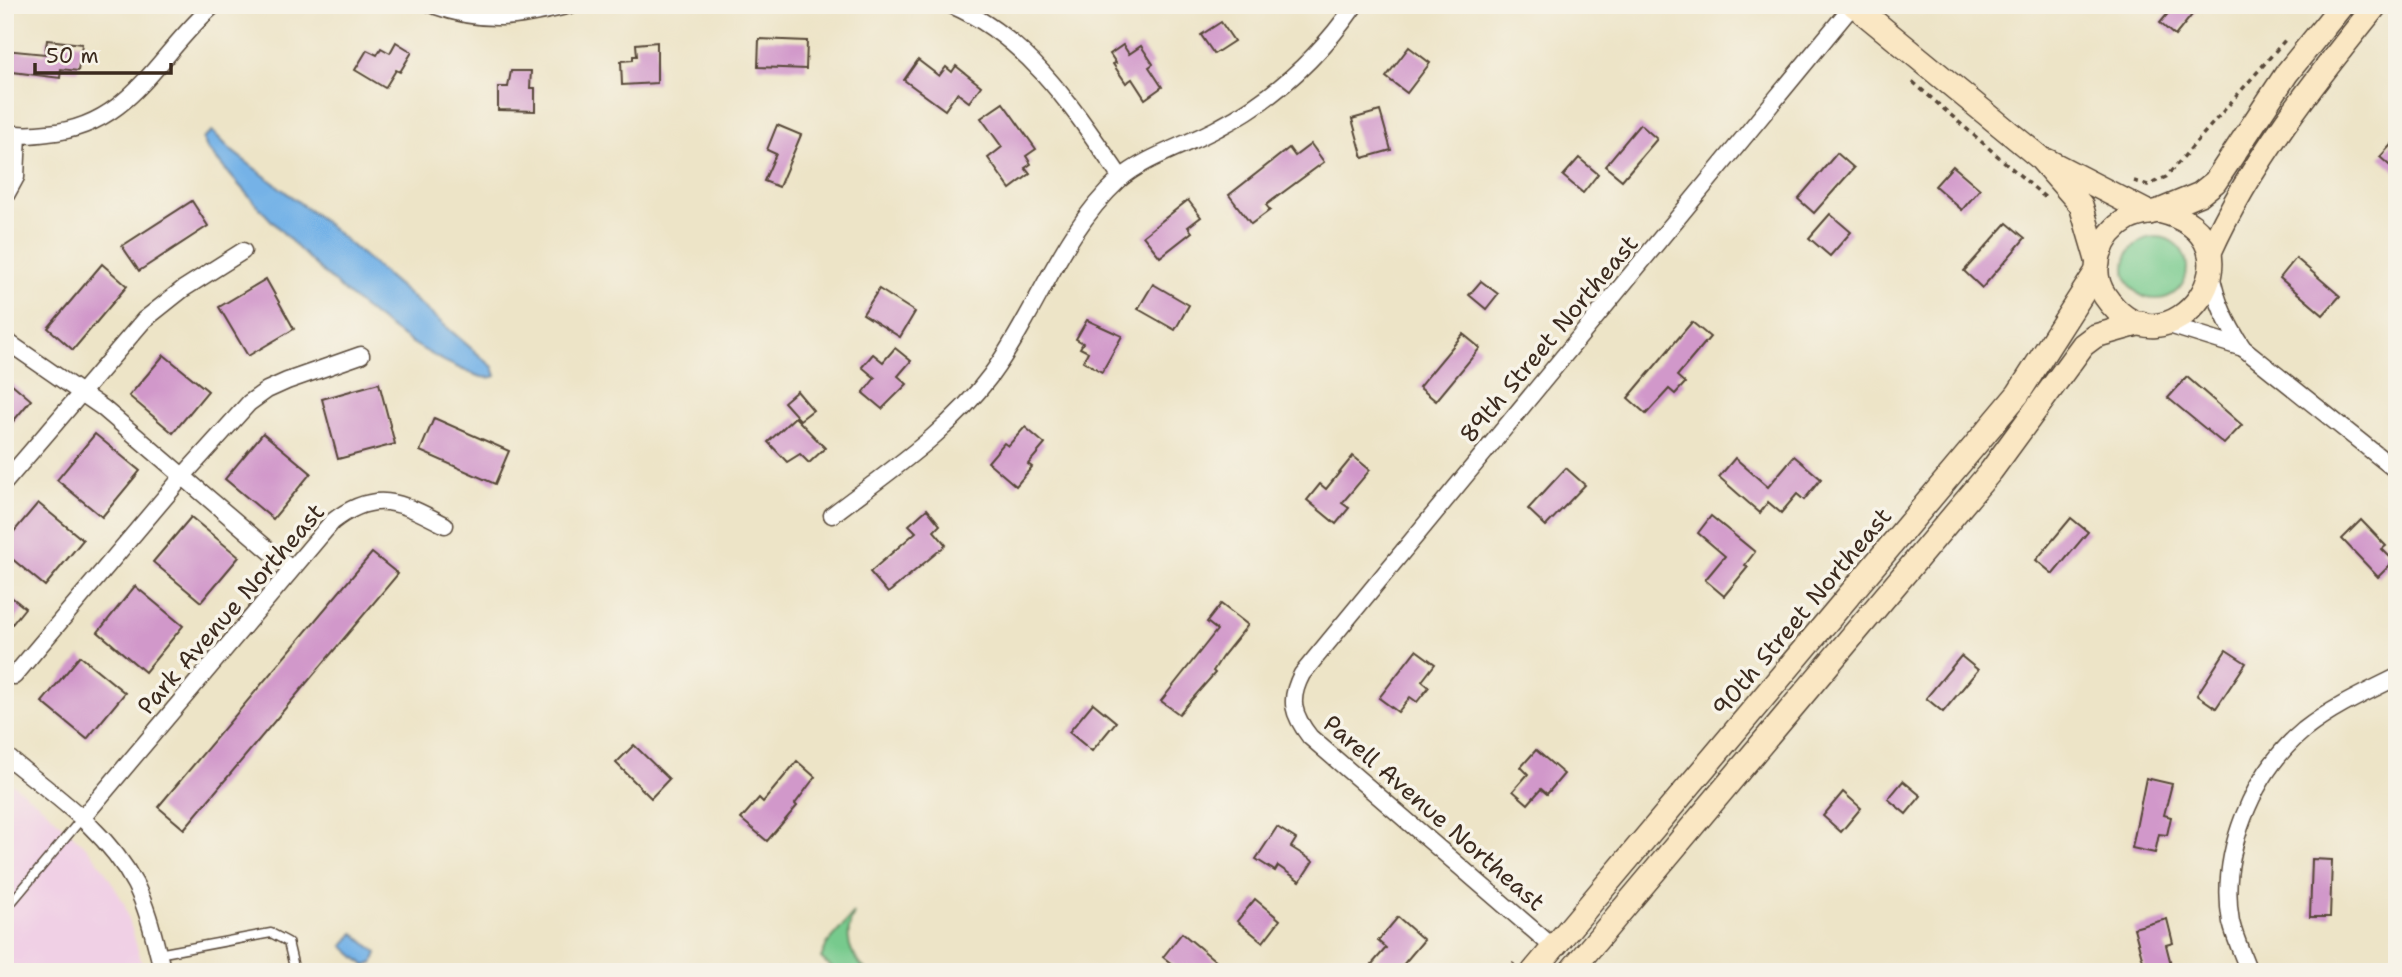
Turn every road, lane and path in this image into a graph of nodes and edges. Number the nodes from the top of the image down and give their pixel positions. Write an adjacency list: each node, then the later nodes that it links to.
1 (214, 5): 11 (street)
2 (433, 5): 3 (street)
3 (570, 5)
4 (951, 5): 13 (street)
5 (1355, 5): 13 (street)
6 (1854, 5): 12 (main road); 35 (street, 89th Street Northeast)
7 (2342, 5): 17 (main road)
8 (2376, 5): 19 (main road)
9 (2289, 36): 14 (path)
10 (1912, 81): 16 (path)
11 (12, 134): 15 (street)
12 (2039, 157): 17 (main road); 20 (main road)
13 (1121, 178): 30 (street)
14 (2132, 180)
15 (5, 197)
16 (2057, 208)
17 (2154, 212): 19 (main road); 20 (main road)
18 (243, 251): 26 (street)
19 (2210, 262): 22 (main road); 24 (street)
20 (2097, 268): 21 (main road); 39 (main road, 90th Street Northeast)
21 (2141, 323): 22 (main road); 43 (main road)
22 (2166, 324): 24 (street)
23 (5, 340): 26 (street)
24 (2243, 348): 27 (street)
25 (361, 355): 28 (street)
26 (82, 392): 28 (street); 29 (street)
27 (2397, 471)
28 (183, 476): 32 (street); 33 (street)
29 (5, 482)
30 (832, 515)
31 (445, 525): 32 (street, Park Avenue Northeast)
32 (291, 569): 37 (street, Park Avenue Northeast)
33 (14, 676)
34 (2397, 677): 47 (street)
35 (1293, 707): 39 (street, Parell Avenue Northeast)
36 (5, 755): 37 (street)
37 (83, 817): 38 (lane); 40 (street)
38 (5, 910)
39 (1553, 947): 46 (main road, 90th Street Northeast)
40 (158, 954): 41 (lane); 44 (street)
41 (293, 963)
42 (387, 965): 45 (path)
43 (1576, 970)
44 (163, 972)
45 (381, 972)
46 (1533, 972)
47 (2249, 972)

